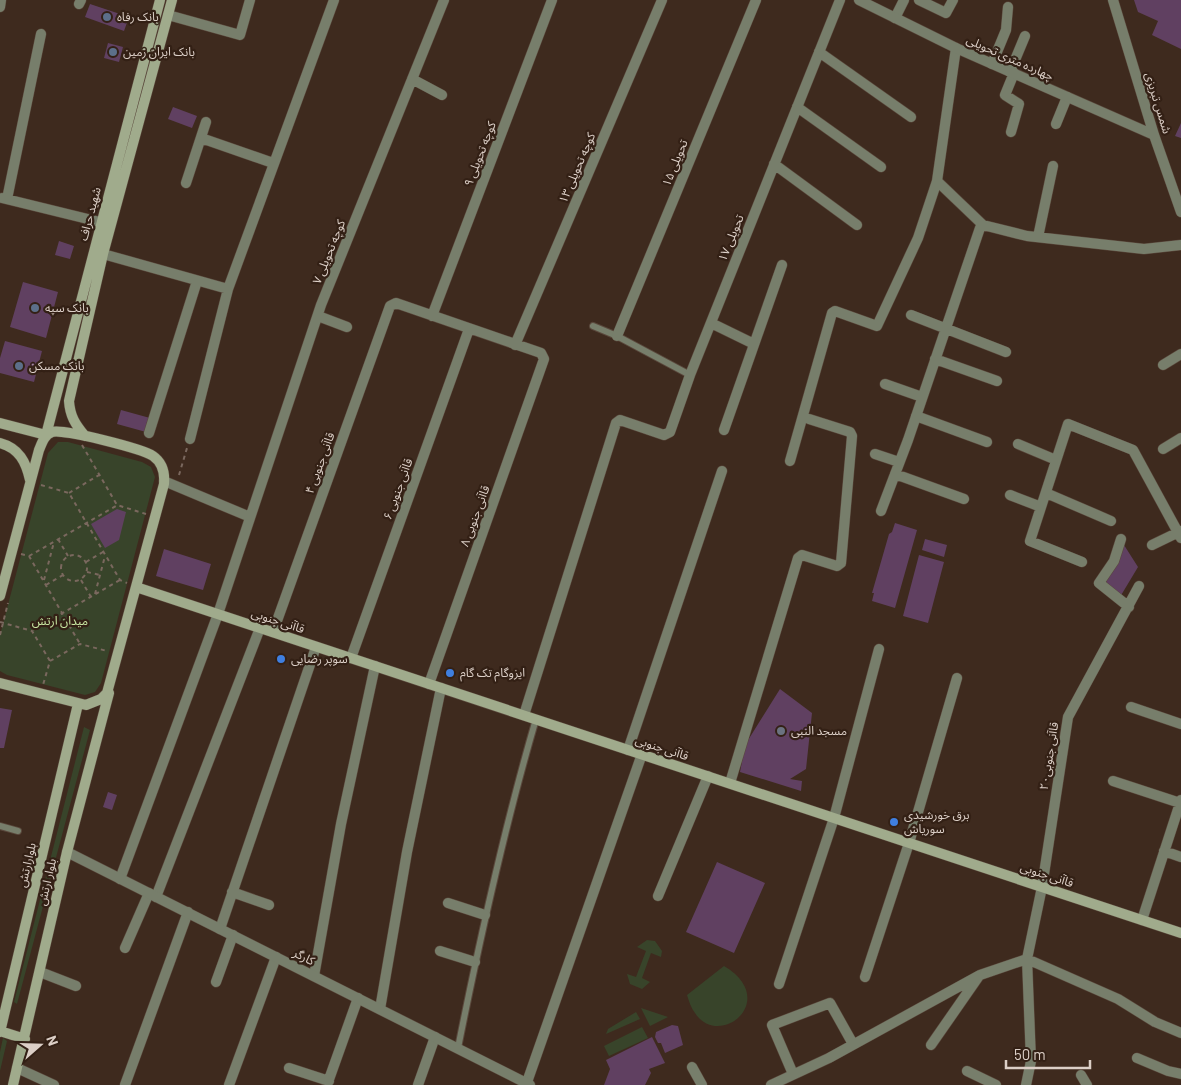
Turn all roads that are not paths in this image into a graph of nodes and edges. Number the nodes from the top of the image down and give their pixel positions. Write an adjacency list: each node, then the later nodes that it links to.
1 (1, 0): 16 (street)
2 (160, 0): 44 (main road, شهید حراف)
3 (172, 0): 18 (main road)
4 (250, 0): 18 (street)
5 (334, 0): 36 (street)
6 (444, 0): 26 (street, کوچه تحویلی ۷)
7 (552, 0): 55 (street, کوچه تحویلی ۹)
8 (662, 0): 63 (street, کوچه تحویلی ۱۳)
9 (756, 0): 61 (street, تحویلی ۱۵)
10 (840, 0): 23 (street, تحویلی ۱۷)
11 (859, 0): 19 (street, چهارده متری تحویلی)
12 (904, 0): 19 (street)
13 (920, 0): 14 (street)
14 (953, 0)
15 (1113, 0): 34 (street, شمس تبریزی)
16 (0, 6)
17 (1008, 7): 24 (street)
18 (168, 15): 49 (main road)
19 (895, 18): 22 (street, چهارده متری تحویلی)
20 (41, 34): 42 (street)
21 (1025, 36): 25 (street)
22 (956, 48): 24 (street, چهارده متری تحویلی); 40 (street)
23 (819, 52): 29 (street, تحویلی ۱۷); 30 (street)
24 (992, 64): 25 (street, چهارده متری تحویلی)
25 (1012, 72): 28 (street, چهارده متری تحویلی); 33 (street)
26 (412, 79): 27 (street); 54 (street, کوچه تحویلی ۷)
27 (442, 95)
28 (1067, 97): 32 (street); 34 (street, چهارده متری تحویلی)
29 (798, 107): 37 (street, تحویلی ۱۷); 39 (street)
30 (911, 118)
31 (206, 122): 35 (street)
32 (1056, 124)
33 (1011, 132)
34 (1154, 135): 43 (street, شمس تبریزی)
35 (201, 138): 36 (street); 41 (street)
36 (273, 163): 52 (street)
37 (774, 164): 46 (street); 56 (street, تحویلی ۱۷)
38 (1053, 166): 47 (street)
39 (881, 167)
40 (937, 181): 45 (street); 90 (street)
41 (186, 183)
42 (3, 198): 44 (street)
43 (1181, 212)
44 (100, 222): 65 (main road, شهید حراف)
45 (981, 224): 47 (street); 59 (street)
46 (857, 225)
47 (1038, 237): 48 (street)
48 (1181, 245)
49 (103, 254): 51 (street); 67 (main road)
50 (782, 265): 62 (street)
51 (197, 281): 52 (street); 79 (street)
52 (228, 290): 82 (street)
53 (911, 315): 59 (street)
54 (318, 316): 57 (street); 101 (street, کوچه تحویلی ۷)
55 (432, 316): 60 (street); 113 (street, قاآنی جنوبی ۴)
56 (711, 323): 62 (street); 70 (street, تحویلی ۱۷)
57 (347, 326)
58 (593, 326): 61 (lane)
59 (945, 328): 64 (street); 68 (street)
60 (469, 329): 63 (street); 116 (street, قاآنی جنوبی ۶)
61 (617, 336): 70 (lane)
62 (754, 344): 78 (street)
63 (515, 345): 120 (street, قاآنی جنوبی ۸)
64 (1006, 352)
65 (67, 353): 67 (main road); 80 (main road, شهید حراف)
66 (1181, 354): 69 (street)
67 (79, 358): 83 (main road)
68 (935, 359): 71 (street); 73 (street)
69 (1163, 365)
70 (690, 375): 125 (street, تحویلی ۱۷)
71 (997, 381)
72 (885, 384): 73 (street)
73 (922, 397): 74 (street)
74 (916, 416): 84 (street); 91 (street)
75 (809, 419): 132 (street)
76 (0, 423): 77 (main road)
77 (10, 426): 80 (main road); 85 (main road)
78 (724, 430)
79 (149, 433)
80 (46, 435): 83 (main road); 95 (main road)
81 (1181, 438): 87 (street)
82 (190, 439)
83 (83, 440): 94 (main road)
84 (987, 442)
85 (3, 444): 95 (main road)
86 (1018, 444): 89 (street)
87 (1163, 449)
88 (875, 454): 91 (street)
89 (1056, 460): 96 (street); 103 (street)
90 (790, 461)
91 (900, 462): 93 (street)
92 (722, 472): 128 (street)
93 (895, 474): 98 (street); 100 (street)
94 (164, 481): 101 (street); 107 (main road)
95 (35, 483): 109 (main road)
96 (1046, 493): 99 (street); 102 (street)
97 (1010, 495): 99 (street)
98 (964, 499)
99 (1041, 507): 106 (street)
100 (881, 511)
101 (250, 518): 111 (street, کوچه تحویلی ۷)
102 (1111, 521)
103 (1180, 534): 105 (street)
104 (1120, 539): 110 (street)
105 (1152, 545)
106 (1082, 562)
107 (132, 585): 111 (main road, قاآنی جنوبی); 121 (main road)
108 (1139, 586): 110 (street, ۲۰قاآنی جنوبی)
109 (5, 596)
110 (1128, 607): 142 (street, ۲۰قاآنی جنوبی)
111 (218, 614): 112 (main road, قاآنی جنوبی); 141 (street, کوچه تحویلی ۷)
112 (260, 628): 113 (main road, قاآنی جنوبی); 144 (street)
113 (273, 632): 114 (main road, قاآنی جنوبی)
114 (316, 647): 116 (main road, قاآنی جنوبی); 143 (street)
115 (879, 650): 134 (street)
116 (351, 658): 117 (main road, قاآنی جنوبی)
117 (375, 666): 120 (main road, قاآنی جنوبی); 161 (street)
118 (957, 678): 137 (street)
119 (0, 683): 123 (main road)
120 (429, 684): 122 (main road, قاآنی جنوبی)
121 (110, 686): 123 (main road); 139 (main road, بلوار ارتش)
122 (441, 688): 125 (main road, قاآنی جنوبی); 167 (street)
123 (78, 704): 168 (main road, بلوارارتش)
124 (1131, 707): 127 (street)
125 (524, 716): 126 (main road, قاآنی جنوبی)
126 (536, 719): 128 (main road, قاآنی جنوبی); 149 (lane)
127 (1181, 724)
128 (628, 750): 129 (main road, قاآنی جنوبی)
129 (642, 754): 130 (main road, قاآنی جنوبی); 184 (street)
130 (708, 776): 132 (main road, قاآنی جنوبی); 145 (street)
131 (1113, 781): 133 (street)
132 (730, 784): 134 (main road, قاآنی جنوبی)
133 (1180, 801): 138 (street)
134 (834, 818): 137 (main road, قاآنی جنوبی); 164 (street)
135 (0, 826): 136 (lane)
136 (18, 832)
137 (909, 843): 142 (main road, قاآنی جنوبی); 162 (street)
138 (1164, 851): 140 (street); 150 (street)
139 (67, 852): 141 (street, کارگر); 159 (main road, بلوار ارتش)
140 (1181, 857)
141 (120, 879): 144 (street, کارگر)
142 (1042, 887): 150 (main road, قاآنی جنوبی); 157 (street, ۲۰قاآنی جنوبی)
143 (232, 892): 147 (street); 151 (street)
144 (153, 895): 148 (street, کارگر); 154 (street)
145 (658, 896)
146 (448, 903): 149 (street)
147 (269, 905)
148 (188, 912): 151 (street, کارگر); 187 (street)
149 (485, 915): 158 (lane)
150 (1142, 920): 152 (main road, قاآنی جنوبی)
151 (220, 928): 153 (street, کارگر)
152 (1181, 933)
153 (233, 935): 156 (street, کارگر); 163 (street)
154 (125, 948)
155 (440, 951): 158 (street)
156 (276, 957): 161 (street, کارگر); 188 (street)
157 (1026, 959): 160 (street); 169 (street); 193 (street, ۲۰قاآنی جنوبی)
158 (475, 962): 174 (lane)
159 (40, 972): 165 (street); 171 (main road, بلوار ارتش)
160 (980, 975): 172 (street); 173 (street)
161 (314, 976): 166 (street, کارگر)
162 (865, 977)
163 (216, 982)
164 (778, 984)
165 (76, 986)
166 (358, 998): 167 (street, کارگر); 183 (street)
167 (380, 1009): 170 (street, کارگر)
168 (0, 1032): 171 (main road)
169 (1181, 1033)
170 (435, 1037): 174 (street, کارگر); 189 (street)
171 (24, 1039): 177 (main road, بلوار ارتش)
172 (852, 1044): 180 (street); 180 (street)
173 (931, 1045)
174 (458, 1048): 184 (street, کارگر)
175 (1137, 1058): 181 (street)
176 (692, 1067): 190 (street)
177 (17, 1068): 185 (main road, بلوار ارتش); 186 (street)
178 (290, 1068): 183 (street)
179 (967, 1071): 192 (street)
180 (793, 1074): 191 (street)
181 (1181, 1074)
182 (1082, 1075): 194 (street)
183 (328, 1083)
184 (528, 1084)
185 (13, 1085)
186 (54, 1085)
187 (125, 1085)
188 (229, 1085)
189 (418, 1085)
190 (702, 1085)
191 (772, 1085)
192 (996, 1085)
193 (1026, 1085)
194 (1087, 1085)

